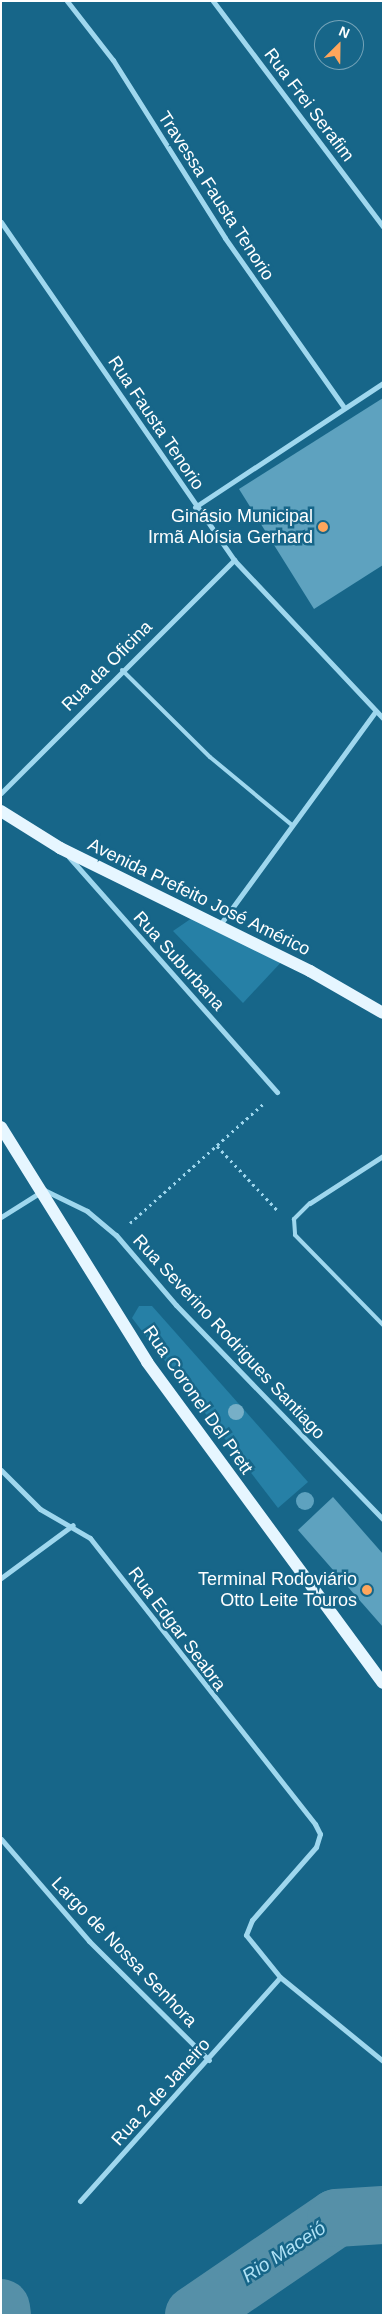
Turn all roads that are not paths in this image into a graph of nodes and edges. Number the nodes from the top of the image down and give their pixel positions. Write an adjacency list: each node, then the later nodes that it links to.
1 (67, 1): 6 (street, Travessa Fausta Tenorio)
2 (213, 1): 4 (street, Rua Frei Serafim)
3 (1, 222): 7 (street, Rua Fausta Tenorio)
4 (383, 227)
5 (383, 383): 6 (street)
6 (342, 406): 7 (street)
7 (196, 507): 8 (street, Rua Fausta Tenorio)
8 (234, 560): 9 (street, Rua da Oficina); 10 (street, Rua Fausta Tenorio)
9 (122, 670): 12 (street, Rua da Oficina); 14 (lane)
10 (376, 711): 11 (street, Rua Fausta Tenorio); 14 (street)
11 (383, 718)
12 (1, 793)
13 (1, 811): 15 (main road, Avenida Prefeito José Américo)
14 (292, 825): 16 (street)
15 (60, 848): 16 (main road, Avenida Prefeito José Américo); 18 (street, Rua Suburbana)
16 (219, 926): 17 (main road, Avenida Prefeito José Américo)
17 (383, 1013)
18 (277, 1092)
19 (1, 1126): 21 (main road, Rua Coronel Del Prett)
20 (383, 1156): 22 (street)
21 (44, 1190): 23 (street); 26 (street, Rua Severino Rodrigues Santiago); 29 (main road, Rua Coronel Del Prett)
22 (310, 1203): 24 (lane)
23 (1, 1217)
24 (383, 1326)
25 (1, 1470): 27 (street, Rua Edgar Seabra)
26 (383, 1518)
27 (73, 1525): 28 (street); 31 (street, Rua Edgar Seabra)
28 (1, 1578)
29 (383, 1683)
30 (1, 1839): 32 (street, Largo de Nossa Senhora)
31 (280, 1977): 32 (street, Rua 2 de Janeiro); 33 (street)
32 (209, 2060): 34 (street, Rua 2 de Janeiro)
33 (383, 2061)
34 (80, 2201)

